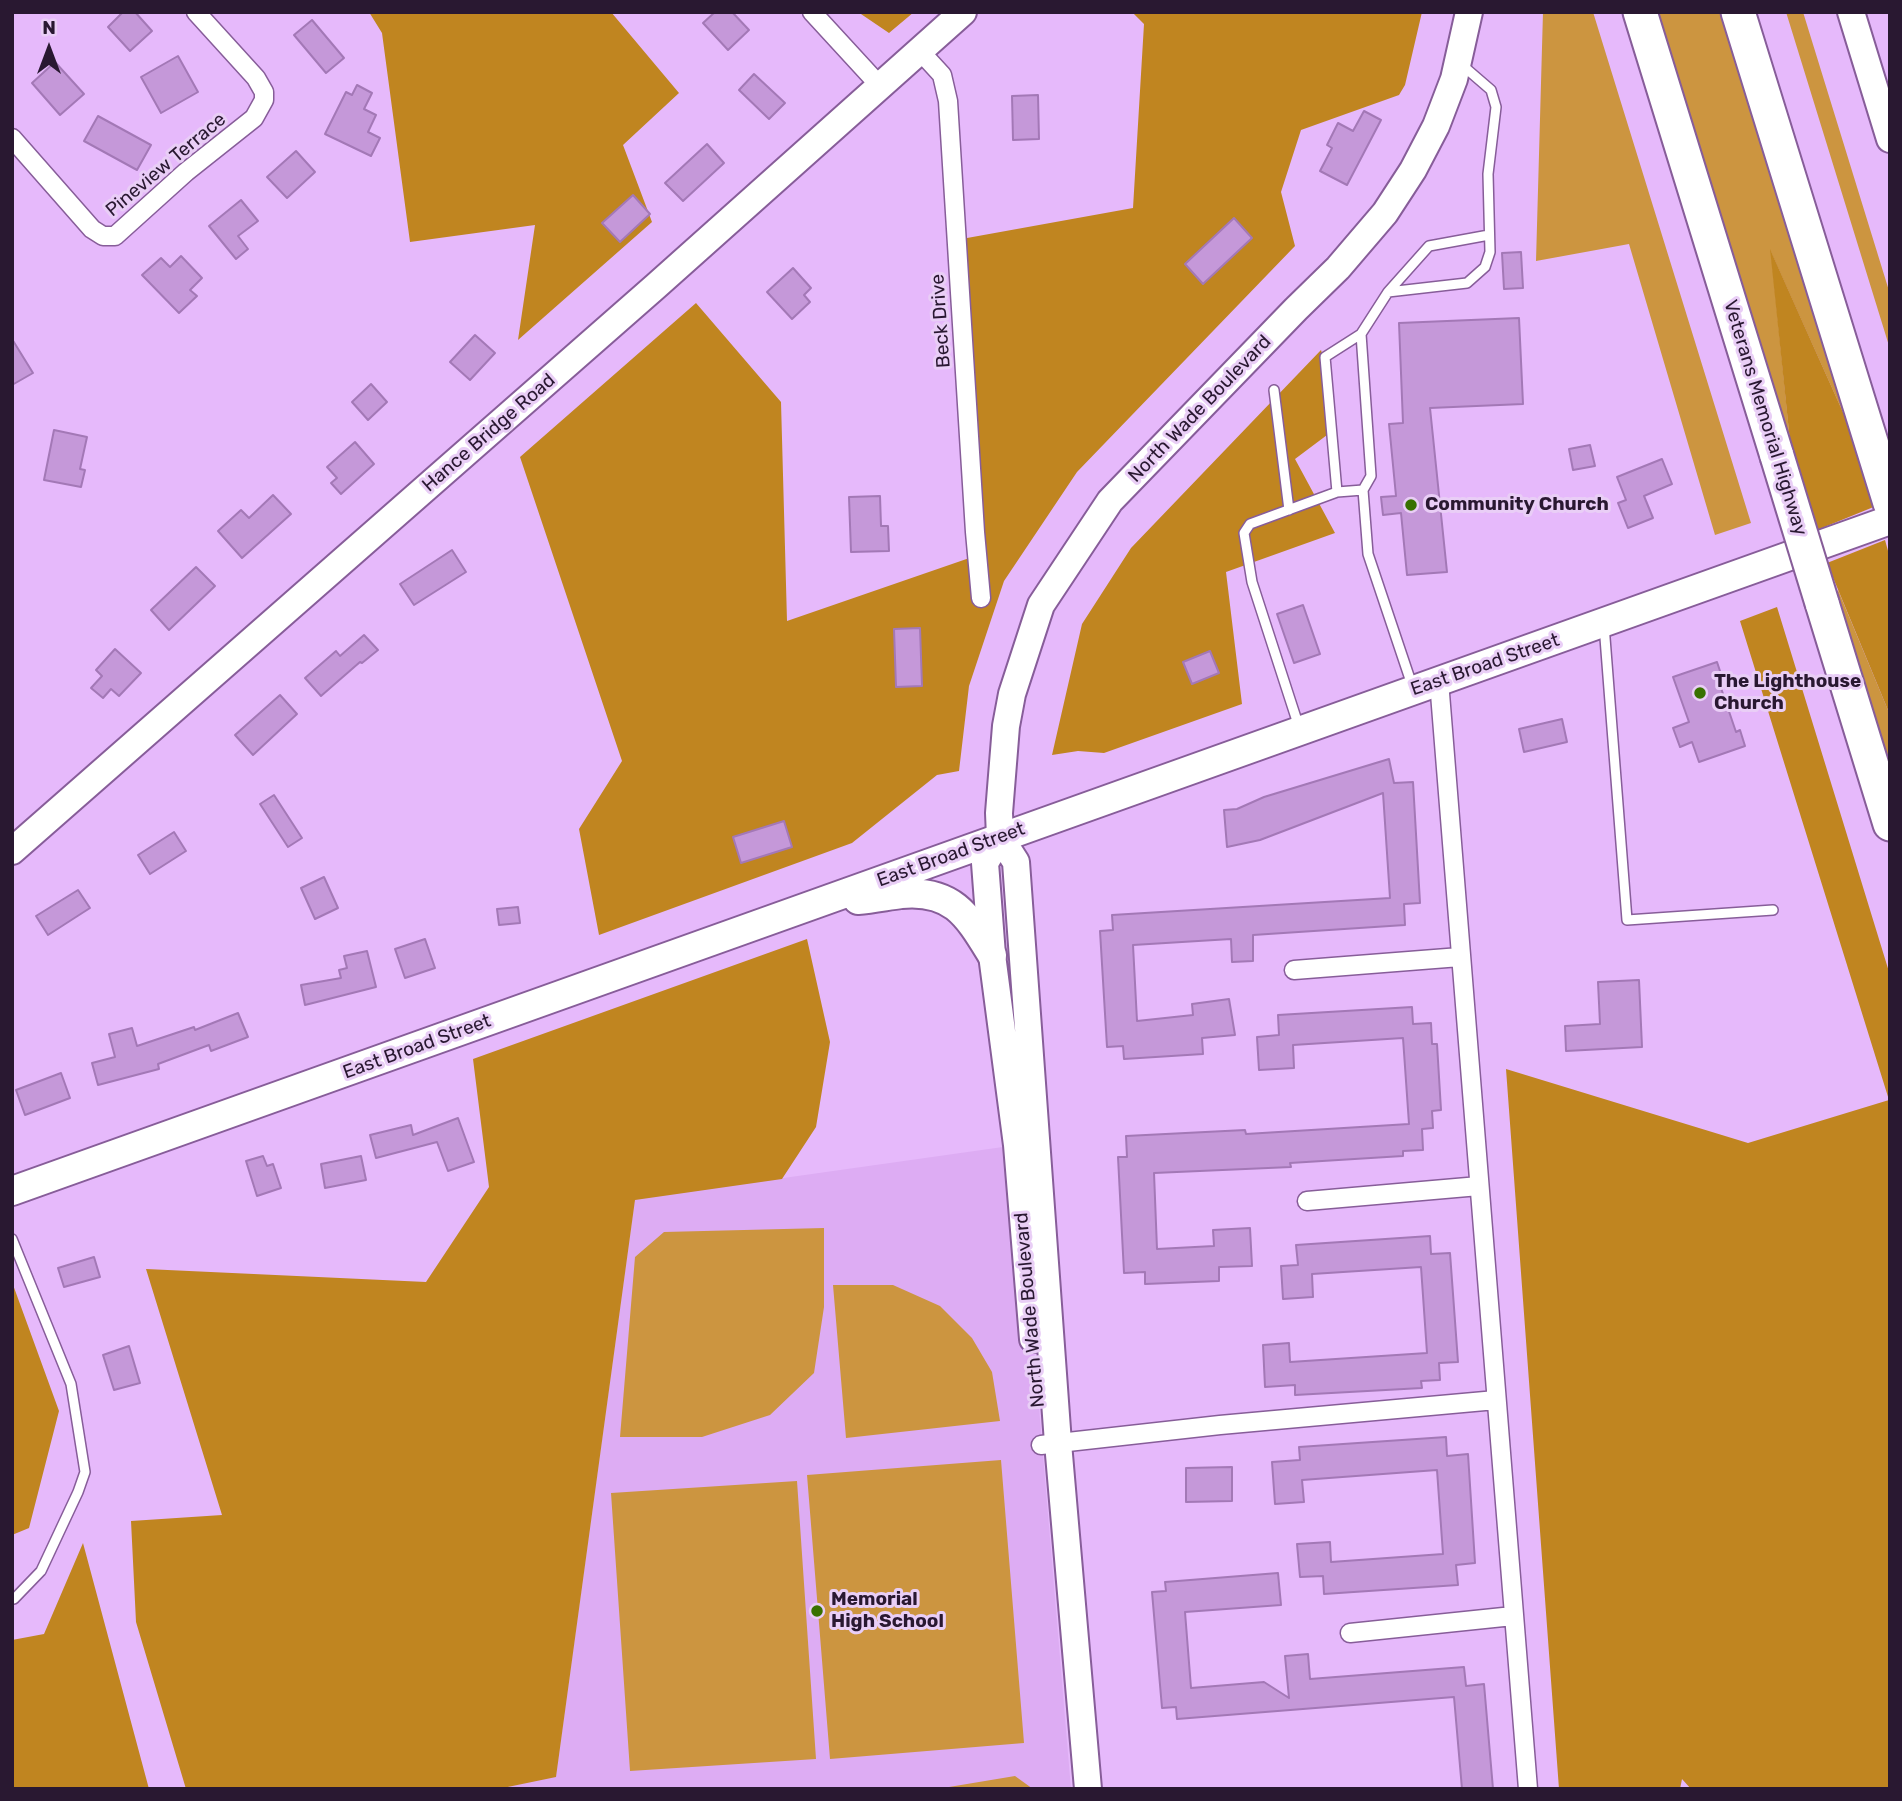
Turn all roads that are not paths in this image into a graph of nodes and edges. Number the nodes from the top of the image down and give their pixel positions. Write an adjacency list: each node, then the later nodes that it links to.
1 (196, 12): 11 (street, Pineview Terrace)
2 (812, 12): 10 (street)
3 (962, 12): 8 (main road, Hance Bridge Road)
4 (1469, 12): 9 (main road, North Wade Boulevard)
5 (1640, 12): 26 (highway, Veterans Memorial Highway, bridge)
6 (1738, 12): 19 (highway)
7 (1851, 12): 12 (main road)
8 (919, 50): 10 (main road, Hance Bridge Road); 22 (street, Beck Drive)
9 (1459, 61): 13 (lane); 27 (main road, North Wade Boulevard)
10 (880, 86): 28 (main road, Hance Bridge Road)
11 (12, 138)
12 (1890, 139)
13 (1489, 235): 14 (lane); 14 (lane)
14 (1388, 292): 15 (lane)
15 (1361, 334): 17 (lane); 18 (lane)
16 (1273, 390): 20 (lane)
17 (1363, 490): 18 (lane); 24 (lane)
18 (1337, 492): 20 (lane)
19 (1890, 503)
20 (1289, 510): 25 (lane)
21 (1890, 520): 23 (main road, East Broad Street)
22 (981, 598)
23 (1603, 623): 24 (main road, East Broad Street); 30 (lane)
24 (1426, 686): 25 (main road, East Broad Street); 32 (street)
25 (1300, 730): 27 (main road, East Broad Street)
26 (1890, 824)
27 (1000, 837): 29 (main road, East Broad Street); 31 (main road, North Wade Boulevard); 39 (main road, North Wade Boulevard)
28 (12, 850)
29 (816, 903): 31 (main road); 35 (main road, East Broad Street)
30 (1773, 910)
31 (992, 956): 39 (main road, North Wade Boulevard)
32 (1460, 957): 33 (street); 34 (street)
33 (1294, 970)
34 (1479, 1186): 36 (street); 38 (street)
35 (12, 1191)
36 (1307, 1201)
37 (12, 1239): 40 (lane)
38 (1496, 1400): 39 (street); 41 (street)
39 (1050, 1444): 43 (main road, North Wade Boulevard); 44 (main road, North Wade Boulevard)
40 (15, 1600)
41 (1513, 1616): 42 (street); 45 (street)
42 (1350, 1633)
43 (1070, 1789)
44 (1088, 1789)
45 (1528, 1789)

